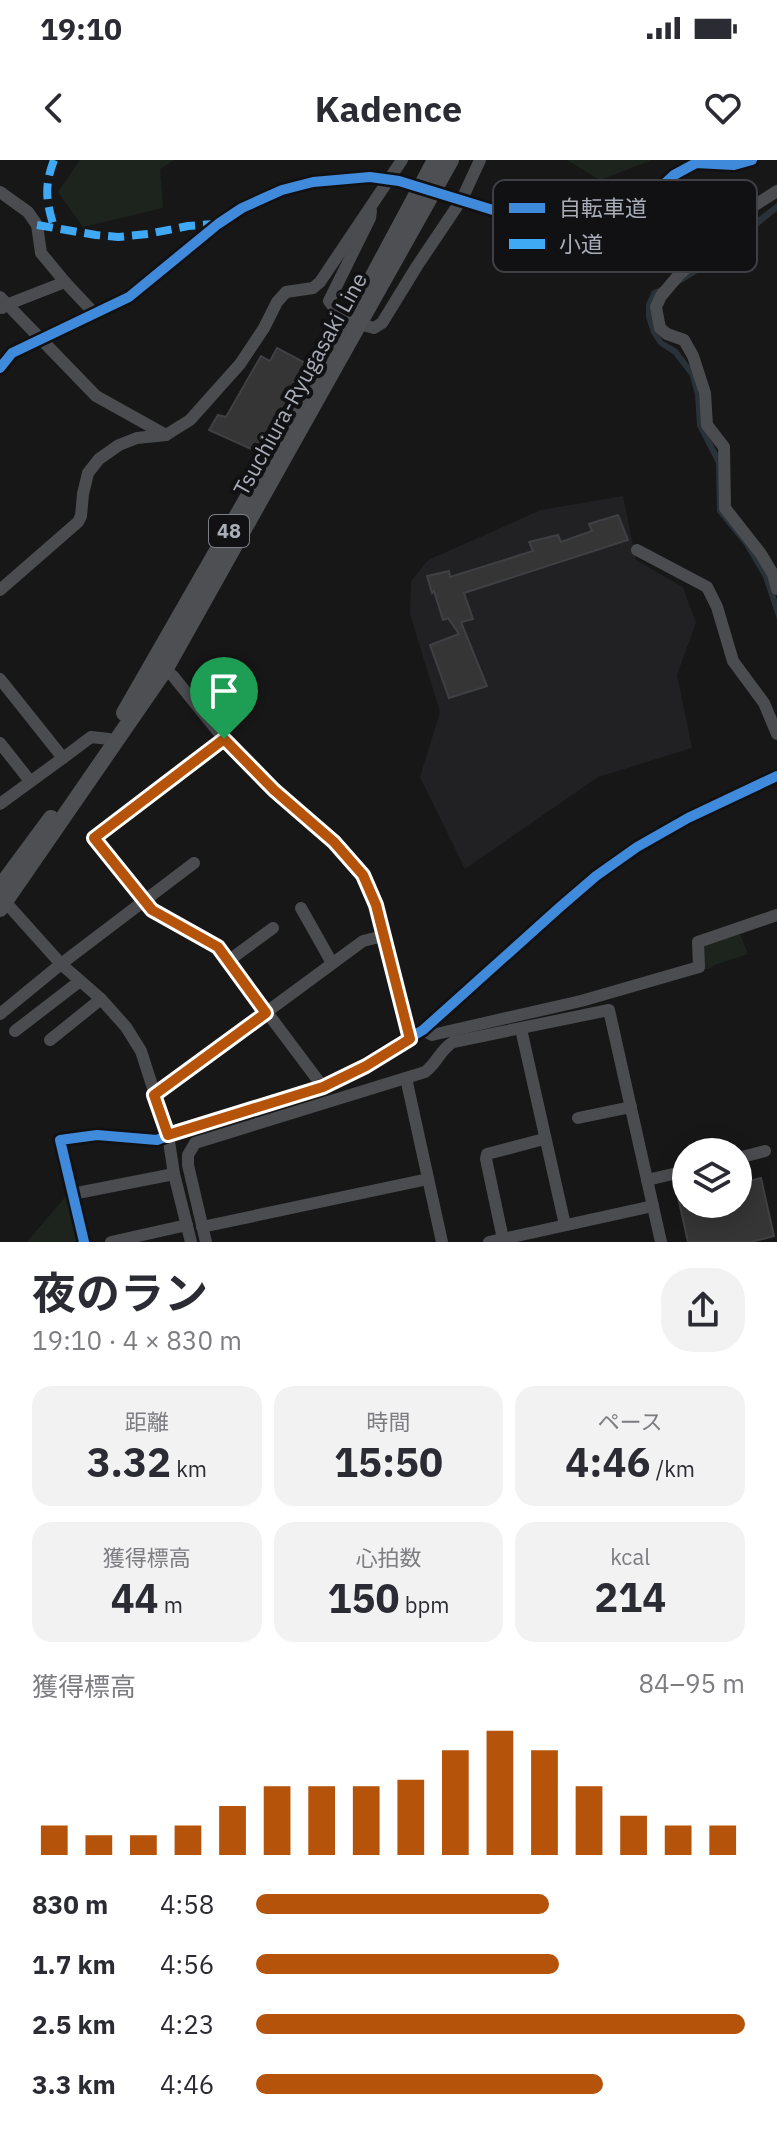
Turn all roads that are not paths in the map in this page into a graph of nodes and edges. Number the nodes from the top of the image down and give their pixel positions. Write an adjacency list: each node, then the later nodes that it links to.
1 (402, 160): 6 (street)
2 (435, 160): 18 (main road, Tsuchiura-Ryugasaki Line / 48)
3 (451, 160): 18 (main road, Tsuchiura-Ryugasaki Line / 48)
4 (480, 160): 10 (street)
5 (752, 160): 7 (street)
6 (394, 180): 10 (street, bridge); 11 (street); 17 (street)
7 (669, 180)
8 (777, 191): 12 (street)
9 (0, 192): 15 (street)
10 (457, 198): 13 (street); 18 (street)
11 (371, 204): 18 (street); 21 (street)
12 (757, 204)
13 (493, 210)
14 (682, 272): 23 (street)
15 (65, 282): 16 (street); 17 (street)
16 (2, 304): 19 (street)
17 (94, 313): 19 (street)
18 (353, 324): 25 (main road, Tsuchiura-Ryugasaki Line / 48)
19 (41, 338): 20 (street); 21 (street)
20 (0, 368)
21 (166, 435): 24 (street)
22 (637, 550): 27 (street)
23 (777, 589)
24 (0, 590)
25 (160, 666): 28 (main road, Tsuchiura-Ryugasaki Line / 48); 29 (street); 36 (main road, Tsuchiura-Ryugasaki Line / 48)
26 (0, 679): 31 (street)
27 (777, 734)
28 (109, 739): 31 (street); 36 (main road, Tsuchiura-Ryugasaki Line / 48)
29 (224, 739): 37 (street); 41 (street)
30 (0, 743): 33 (street)
31 (63, 758): 33 (street)
32 (777, 776): 50 (street)
33 (30, 781): 34 (street)
34 (3, 795)
35 (194, 863): 37 (street)
36 (1, 899): 44 (street)
37 (145, 902): 42 (street); 44 (street)
38 (301, 908): 43 (street)
39 (777, 915): 50 (street)
40 (273, 928): 42 (street)
41 (383, 936): 43 (street); 52 (street)
42 (228, 961): 47 (street)
43 (332, 963): 47 (street)
44 (61, 964): 45 (street); 48 (street)
45 (80, 981): 46 (street); 51 (street)
46 (101, 999): 53 (street); 56 (street)
47 (266, 1013): 55 (street); 56 (street)
48 (0, 1014)
49 (521, 1029): 54 (street); 57 (street); 60 (street)
50 (423, 1030): 52 (street)
51 (15, 1031)
52 (410, 1039): 55 (street)
53 (50, 1040)
54 (406, 1078): 65 (street); 71 (street)
55 (323, 1087): 59 (street)
56 (154, 1095): 59 (street)
57 (631, 1107): 58 (street); 66 (street)
58 (578, 1118)
59 (168, 1135): 63 (street); 67 (street)
60 (544, 1139): 70 (street); 72 (street)
61 (765, 1151): 62 (street)
62 (752, 1154)
63 (174, 1174): 67 (street); 69 (street)
64 (672, 1174): 66 (street)
65 (428, 1179): 71 (street); 77 (street)
66 (647, 1180): 68 (street)
67 (72, 1194): 73 (street)
68 (653, 1206): 70 (street); 79 (street)
69 (187, 1225): 74 (street); 75 (street)
70 (565, 1225): 72 (street)
71 (202, 1227): 76 (street)
72 (503, 1239): 78 (street)
73 (84, 1242)
74 (111, 1242)
75 (191, 1242)
76 (206, 1242)
77 (442, 1242)
78 (489, 1242)
79 (661, 1242)

